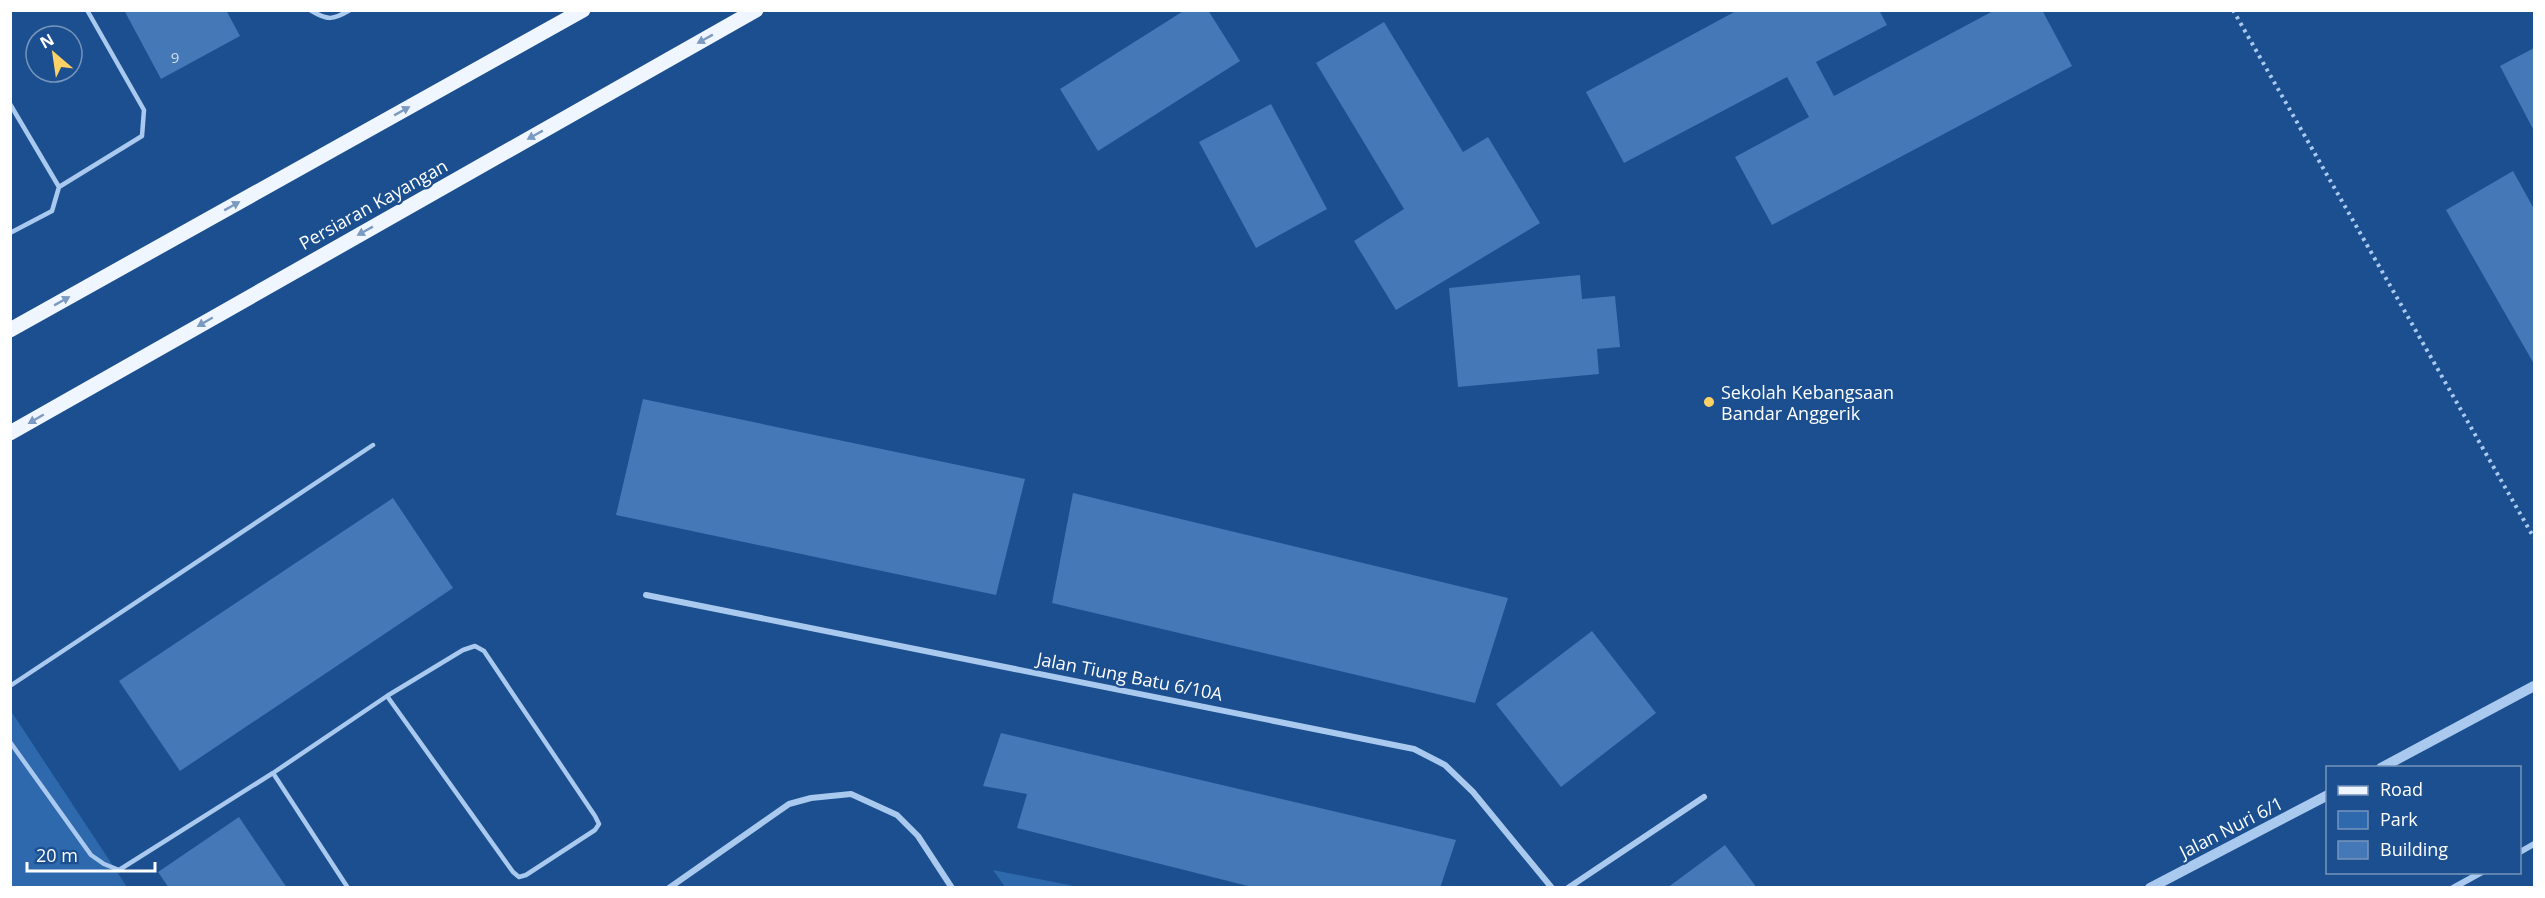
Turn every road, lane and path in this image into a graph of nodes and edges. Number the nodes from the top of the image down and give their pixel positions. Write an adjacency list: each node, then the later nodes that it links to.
1 (87, 10): 8 (lane)
2 (310, 10): 3 (lane)
3 (350, 10)
4 (583, 10): 10 (main road, one-way to 4)
5 (756, 10): 11 (main road, Persiaran Kayangan, one-way to 11)
6 (2233, 10): 13 (path)
7 (10, 104): 8 (lane)
8 (59, 187): 9 (lane)
9 (10, 233)
10 (10, 330)
11 (10, 433)
12 (373, 445): 15 (lane)
13 (2535, 538)
14 (646, 595): 29 (street, Jalan Tiung Batu 6/10A)
15 (10, 686)
16 (2535, 686): 19 (street)
17 (387, 696): 17 (lane); 20 (lane)
18 (10, 742): 20 (lane)
19 (2385, 766)
20 (273, 773): 26 (lane)
21 (2326, 796): 31 (street, Jalan Nuri 6/1)
22 (1704, 797): 30 (street)
23 (2535, 844): 24 (street)
24 (2521, 851)
25 (2480, 874): 32 (street)
26 (348, 888)
27 (669, 888): 28 (street)
28 (952, 888)
29 (1552, 888)
30 (1568, 888)
31 (2150, 888)
32 (2453, 888)

